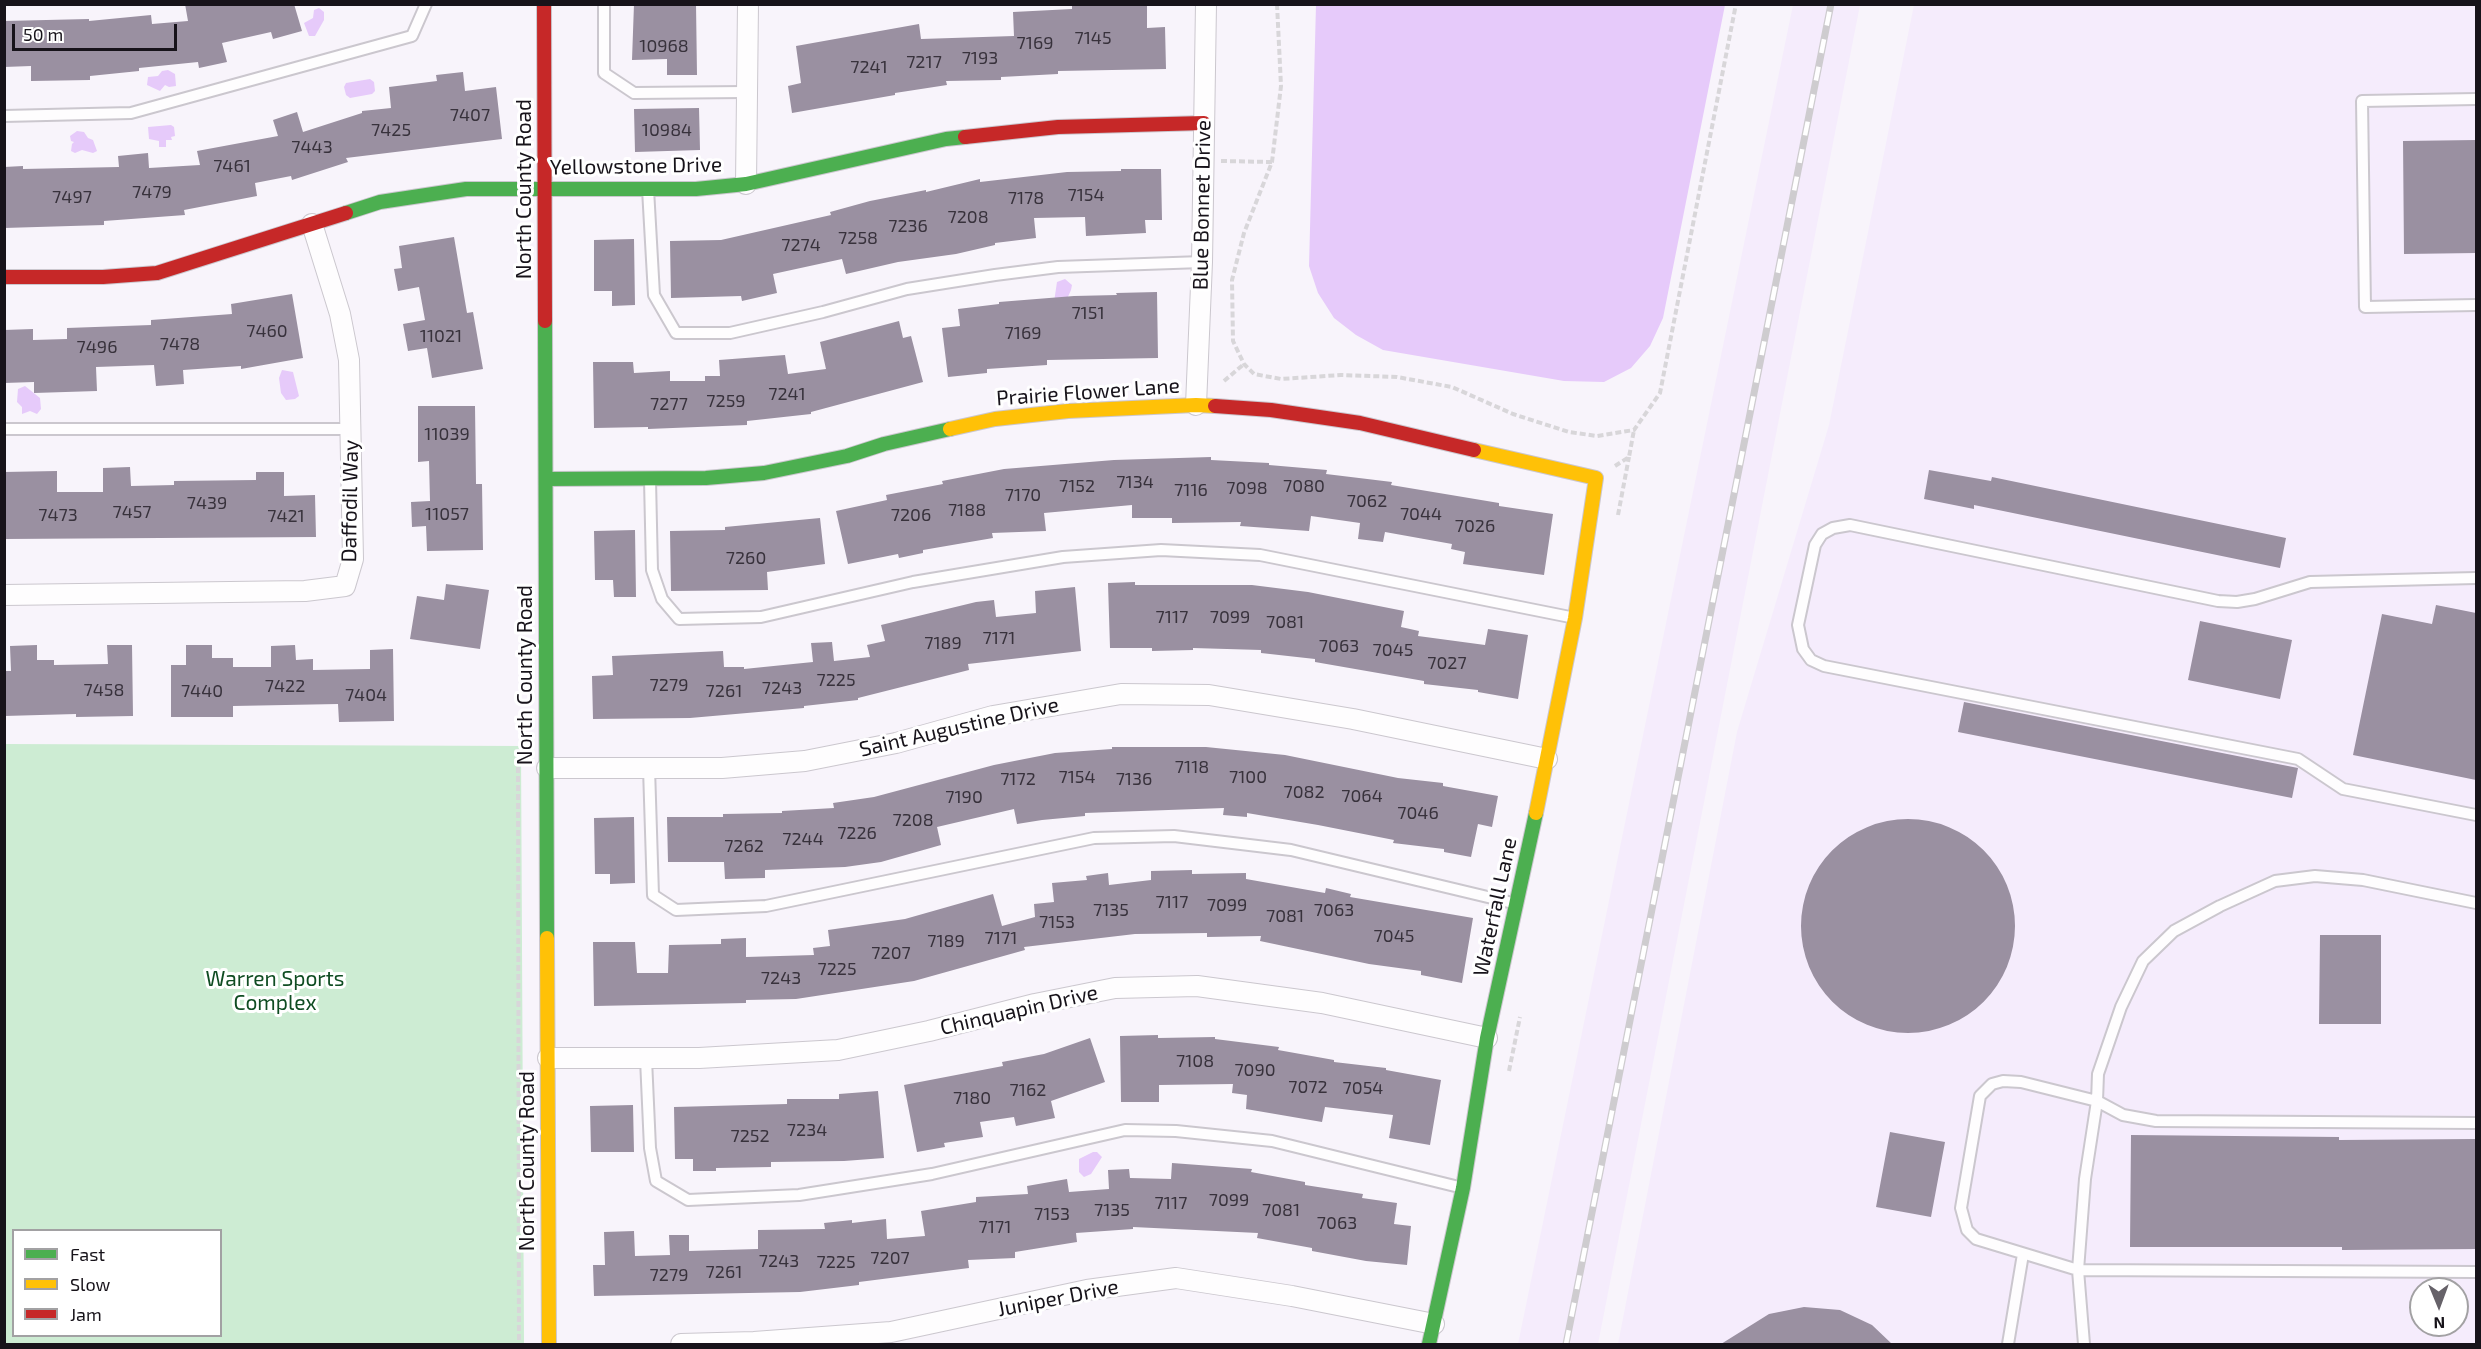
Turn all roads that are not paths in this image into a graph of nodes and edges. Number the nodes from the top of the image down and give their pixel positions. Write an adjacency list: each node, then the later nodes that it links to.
1 (426, 4): 8 (lane)
2 (544, 4): 11 (street, North County Road)
3 (604, 4): 6 (lane)
4 (748, 4): 6 (street)
5 (1206, 4): 9 (street, Blue Bonnet Drive)
6 (746, 93): 10 (street)
7 (2476, 99): 16 (lane)
8 (4, 116)
9 (1204, 123): 10 (street, Yellowstone Drive); 14 (street, Blue Bonnet Drive)
10 (746, 184): 12 (street, Yellowstone Drive)
11 (545, 188): 12 (street, Yellowstone Drive); 13 (street, Yellowstone Drive); 21 (street, North County Road)
12 (648, 189): 14 (lane)
13 (312, 224): 15 (street, Yellowstone Drive); 19 (street, Daffodil Way)
14 (1202, 262): 17 (street, Blue Bonnet Drive)
15 (4, 277)
16 (2476, 305)
17 (1196, 405): 20 (street, Prairie Flower Lane); 22 (street, Prairie Flower Lane)
18 (4, 429): 19 (lane)
19 (352, 429): 24 (street, Daffodil Way)
20 (1596, 478): 25 (street, Waterfall Lane)
21 (546, 479): 22 (street, Prairie Flower Lane); 27 (street, North County Road)
22 (650, 479): 25 (lane)
23 (2476, 578): 29 (lane)
24 (4, 595)
25 (1575, 618): 26 (street, Waterfall Lane)
26 (1547, 759): 28 (street, Saint Augustine Drive); 31 (street, Waterfall Lane)
27 (547, 768): 28 (street, Saint Augustine Drive); 33 (street, North County Road)
28 (649, 768): 31 (lane)
29 (2476, 815)
30 (2476, 903): 35 (lane)
31 (1518, 904): 32 (street, Waterfall Lane)
32 (1487, 1038): 34 (street, Chinquapin Drive); 37 (street, Waterfall Lane)
33 (548, 1058): 34 (street, Chinquapin Drive); 42 (street, North County Road)
34 (646, 1059): 37 (lane)
35 (2097, 1101): 36 (lane); 38 (lane); 39 (lane)
36 (2476, 1123)
37 (1462, 1188): 41 (street, Waterfall Lane)
38 (2023, 1254): 39 (lane); 45 (lane)
39 (2079, 1270): 40 (lane); 46 (lane)
40 (2476, 1272)
41 (1434, 1324): 43 (street, Juniper Drive); 44 (street, Waterfall Lane)
42 (549, 1344)
43 (681, 1344)
44 (1429, 1344)
45 (2008, 1344)
46 (2084, 1344)

